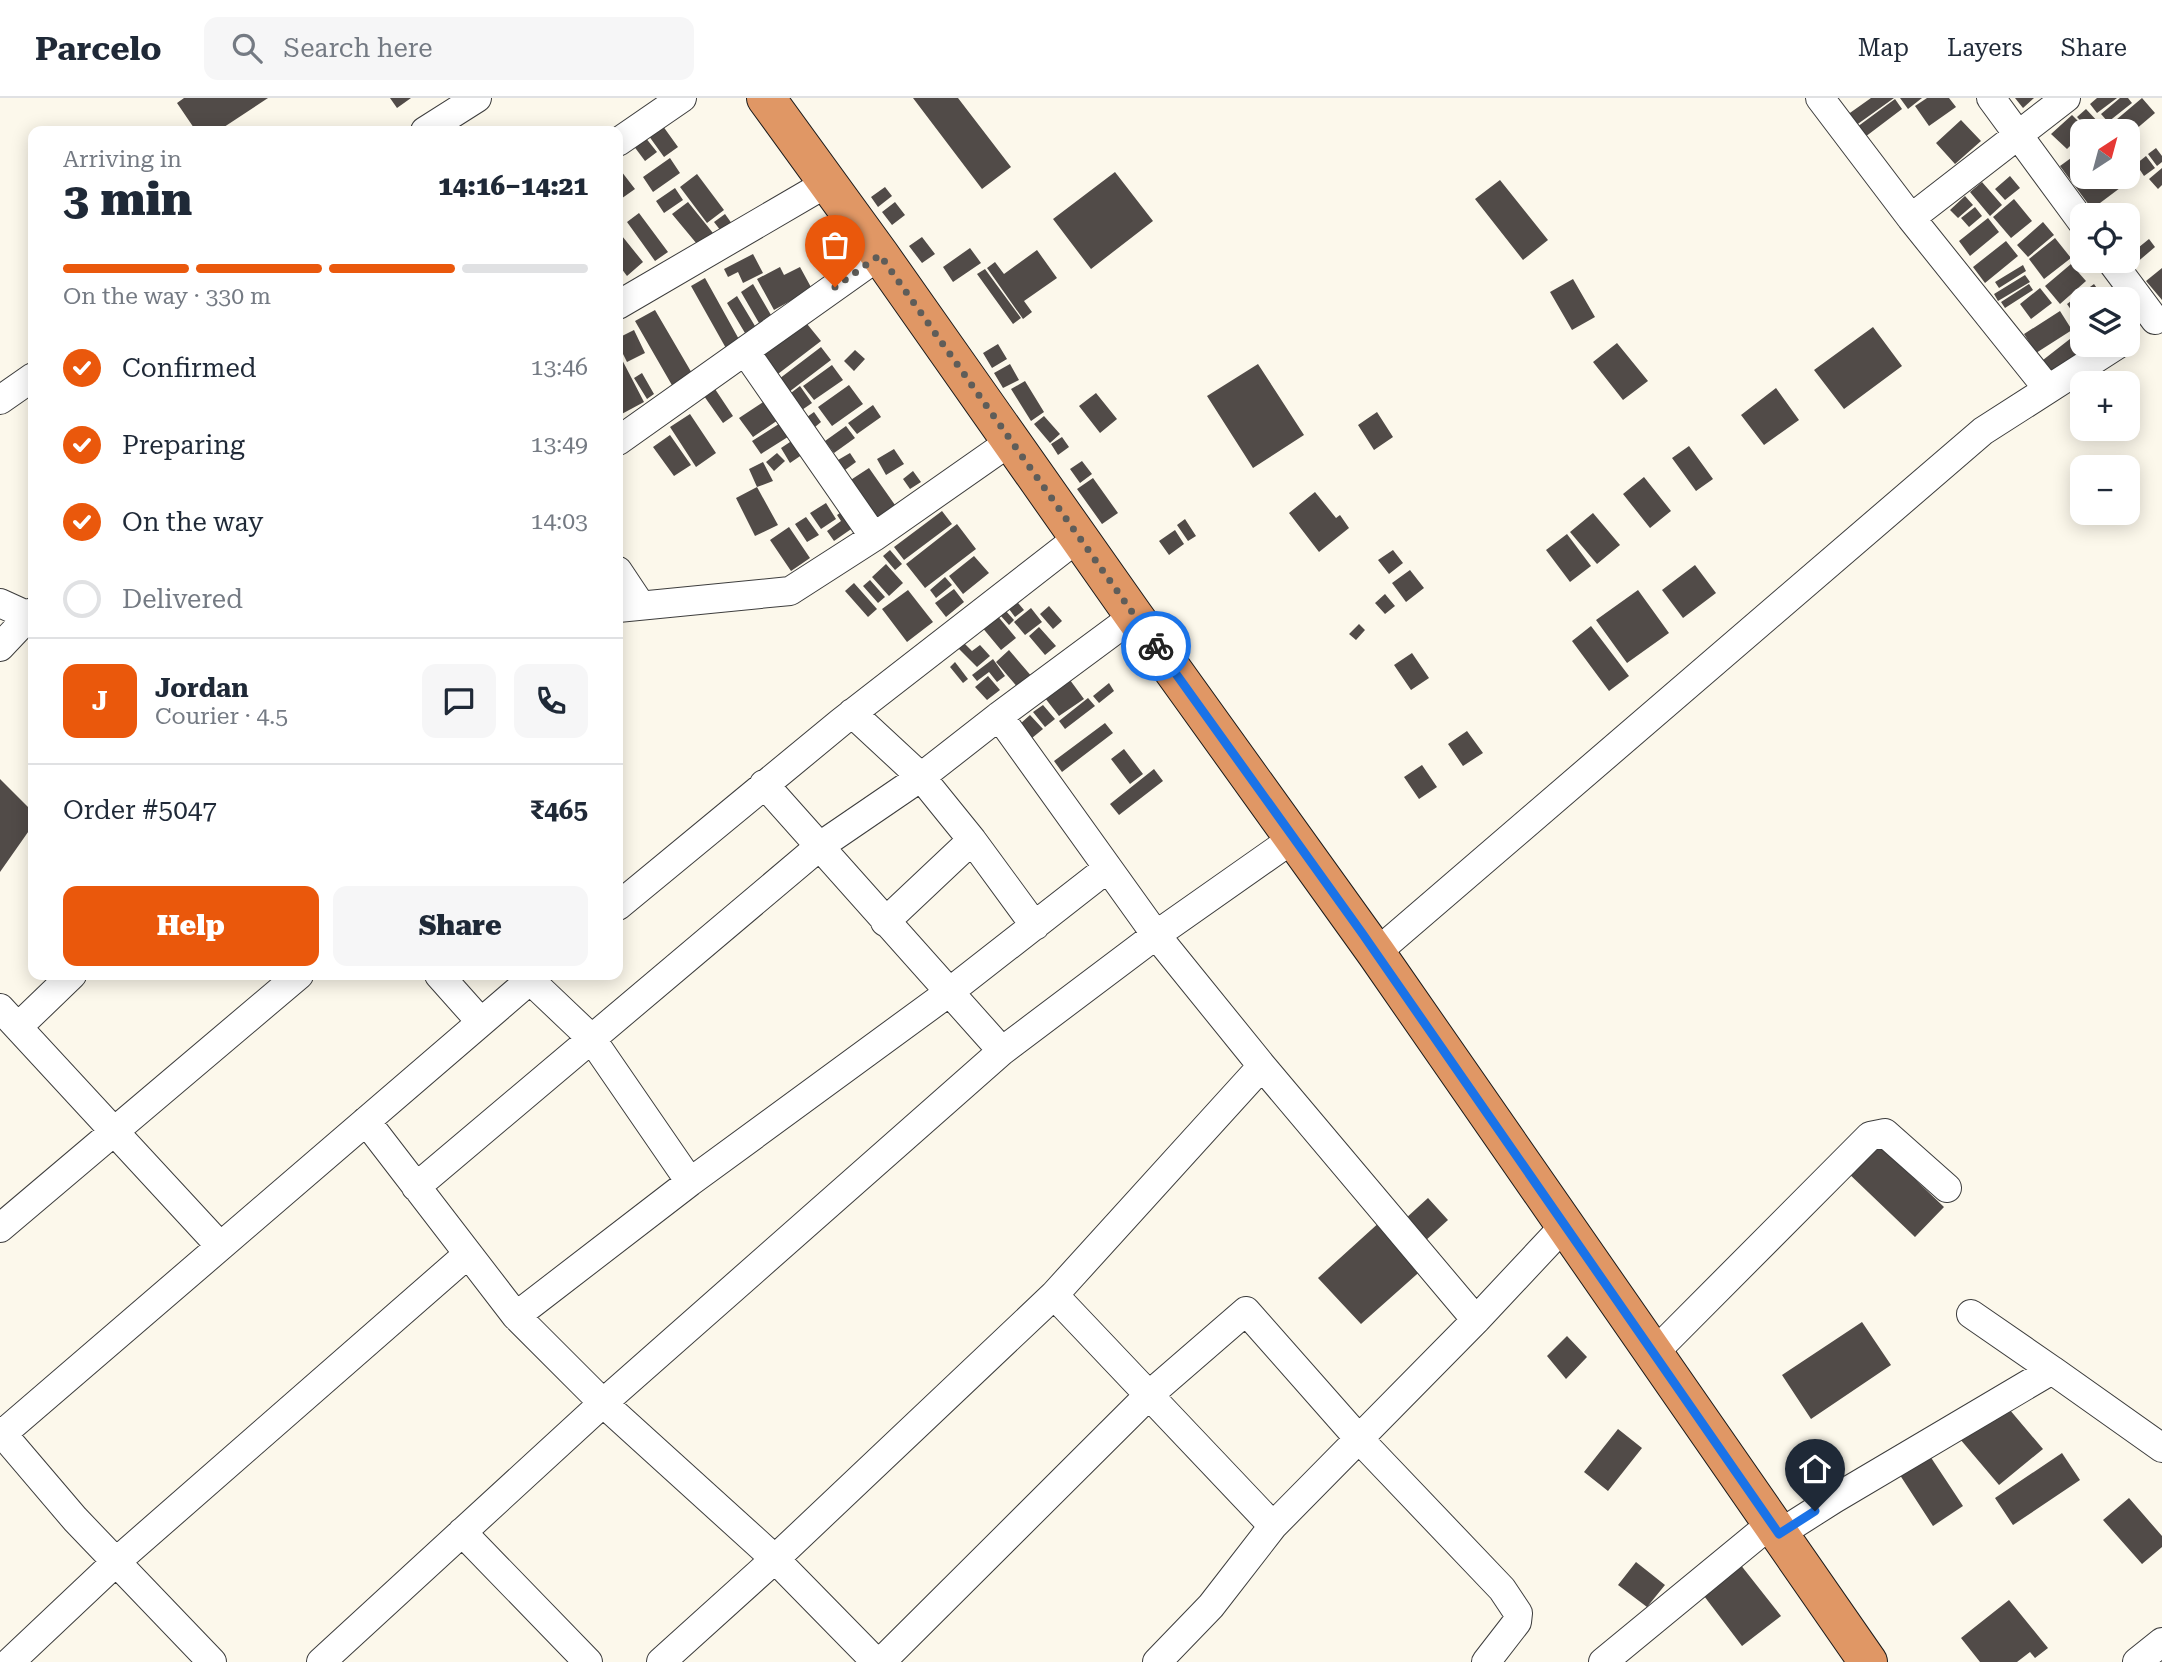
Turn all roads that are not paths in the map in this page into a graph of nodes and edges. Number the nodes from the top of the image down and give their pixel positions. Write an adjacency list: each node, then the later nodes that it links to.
1 (477, 98): 7 (street)
2 (682, 98): 9 (street)
3 (766, 98): 10 (highway)
4 (1820, 98): 12 (street)
5 (1991, 98): 8 (street)
6 (2066, 98): 8 (street)
7 (433, 126)
8 (2018, 134): 11 (street); 12 (street)
9 (623, 139)
10 (827, 183): 13 (highway); 15 (street)
11 (2070, 206)
12 (1912, 218): 21 (street)
13 (880, 255): 18 (street); 24 (highway)
14 (2121, 273): 16 (street)
15 (623, 303)
16 (2158, 318): 17 (street)
17 (2140, 330)
18 (746, 351): 23 (street); 25 (street)
19 (2098, 357): 21 (street)
20 (28, 380): 22 (street)
21 (2048, 389): 46 (street)
22 (0, 400)
23 (623, 437)
24 (1011, 441): 25 (street); 26 (highway)
25 (874, 537): 29 (street)
26 (1079, 537): 31 (highway); 34 (street)
27 (623, 587): 29 (street)
28 (0, 603): 30 (street)
29 (629, 606)
30 (28, 614)
31 (1134, 616): 35 (street); 38 (highway)
32 (28, 619): 33 (street)
33 (0, 648)
34 (852, 713): 36 (street); 37 (street)
35 (999, 716): 36 (street); 41 (street)
36 (921, 777): 39 (street); 40 (street)
37 (764, 784): 40 (street); 42 (street)
38 (1294, 838): 45 (street); 46 (highway)
39 (972, 840): 43 (street); 44 (street)
40 (820, 846): 43 (street); 55 (street)
41 (1108, 868): 44 (street); 45 (street)
42 (623, 902)
43 (885, 922): 52 (street)
44 (1035, 926): 52 (street)
45 (1156, 936): 56 (street); 57 (street)
46 (1376, 953): 63 (highway)
47 (64, 980): 53 (street)
48 (293, 980): 59 (street)
49 (443, 980): 54 (street)
50 (529, 980): 54 (street)
51 (536, 980): 55 (street)
52 (948, 993): 56 (street); 60 (street)
53 (9, 1017): 59 (street)
54 (480, 1021): 58 (street)
55 (591, 1038): 60 (street); 61 (street)
56 (1002, 1051): 74 (street)
57 (1262, 1066): 67 (street); 70 (street)
58 (366, 1121): 61 (street); 65 (street)
59 (113, 1132): 64 (street); 65 (street)
60 (690, 1182): 69 (street)
61 (416, 1187): 66 (street)
62 (1947, 1188): 71 (street)
63 (1566, 1226): 70 (street); 71 (highway)
64 (0, 1228)
65 (220, 1246): 75 (street)
66 (468, 1254): 69 (street); 82 (street)
67 (1054, 1295): 73 (street); 81 (street)
68 (1971, 1314): 72 (street)
69 (516, 1316): 74 (street)
70 (1476, 1320): 76 (street)
71 (1654, 1353): 79 (highway)
72 (2052, 1370): 77 (street); 79 (street)
73 (1149, 1395): 76 (street); 78 (street); 90 (street)
74 (603, 1403): 80 (street); 81 (street)
75 (1, 1434): 82 (street)
76 (1359, 1439): 78 (street); 92 (street)
77 (2162, 1448)
78 (1273, 1527): 91 (street)
79 (1776, 1529): 84 (highway); 93 (street)
80 (463, 1532): 87 (street); 88 (street)
81 (775, 1559): 89 (street); 90 (street)
82 (117, 1561): 85 (street); 86 (street)
83 (2162, 1642): 94 (street)
84 (1863, 1660)
85 (9, 1662)
86 (212, 1662)
87 (321, 1662)
88 (588, 1662)
89 (661, 1662)
90 (878, 1662)
91 (1157, 1662)
92 (1486, 1662)
93 (1603, 1662)
94 (2137, 1662)

